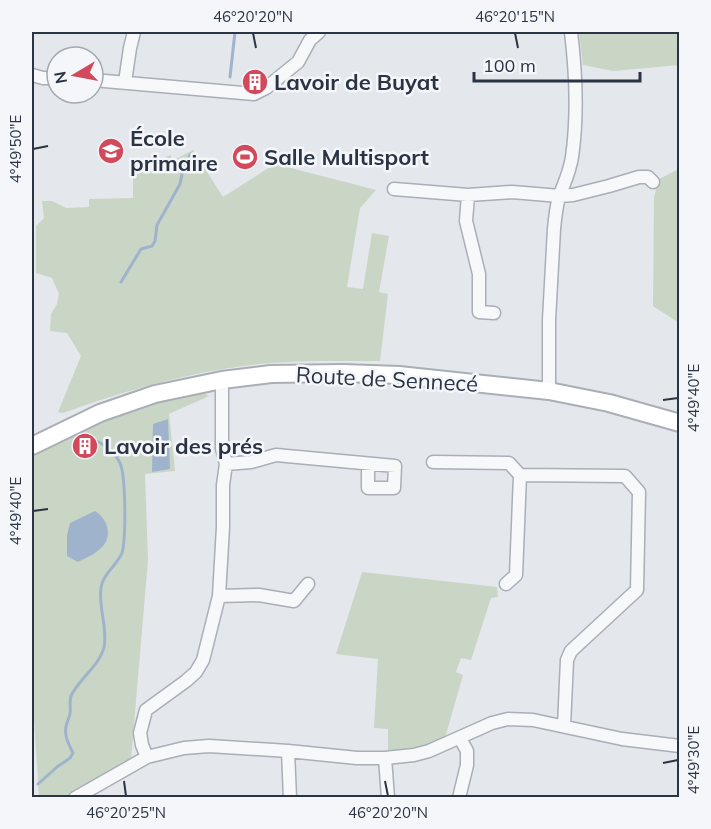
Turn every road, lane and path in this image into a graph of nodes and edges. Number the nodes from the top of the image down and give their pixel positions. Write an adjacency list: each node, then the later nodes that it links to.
1 (134, 32): 5 (street)
2 (319, 32): 5 (street)
3 (571, 32): 9 (street)
4 (105, 81): 5 (street)
5 (125, 82)
6 (653, 182): 9 (street)
7 (394, 189): 8 (street)
8 (468, 195): 9 (street); 10 (street)
9 (560, 196): 12 (street)
10 (494, 313)
11 (222, 380): 12 (street, Route de Sennecé); 14 (street, Route de Sennecé); 16 (street)
12 (549, 391): 13 (street, Route de Sennecé)
13 (680, 423)
14 (32, 446)
15 (433, 462): 18 (street)
16 (226, 464): 17 (street); 21 (street)
17 (368, 465)
18 (520, 475): 20 (street); 22 (street)
19 (308, 584): 21 (street)
20 (506, 584)
21 (219, 596): 26 (street)
22 (564, 726): 23 (street); 24 (street)
23 (460, 738): 27 (street); 31 (street)
24 (680, 746)
25 (288, 751): 26 (street); 27 (street); 29 (street)
26 (147, 757): 28 (street)
27 (385, 758): 30 (street)
28 (75, 798)
29 (290, 798)
30 (388, 798)
31 (459, 798)

